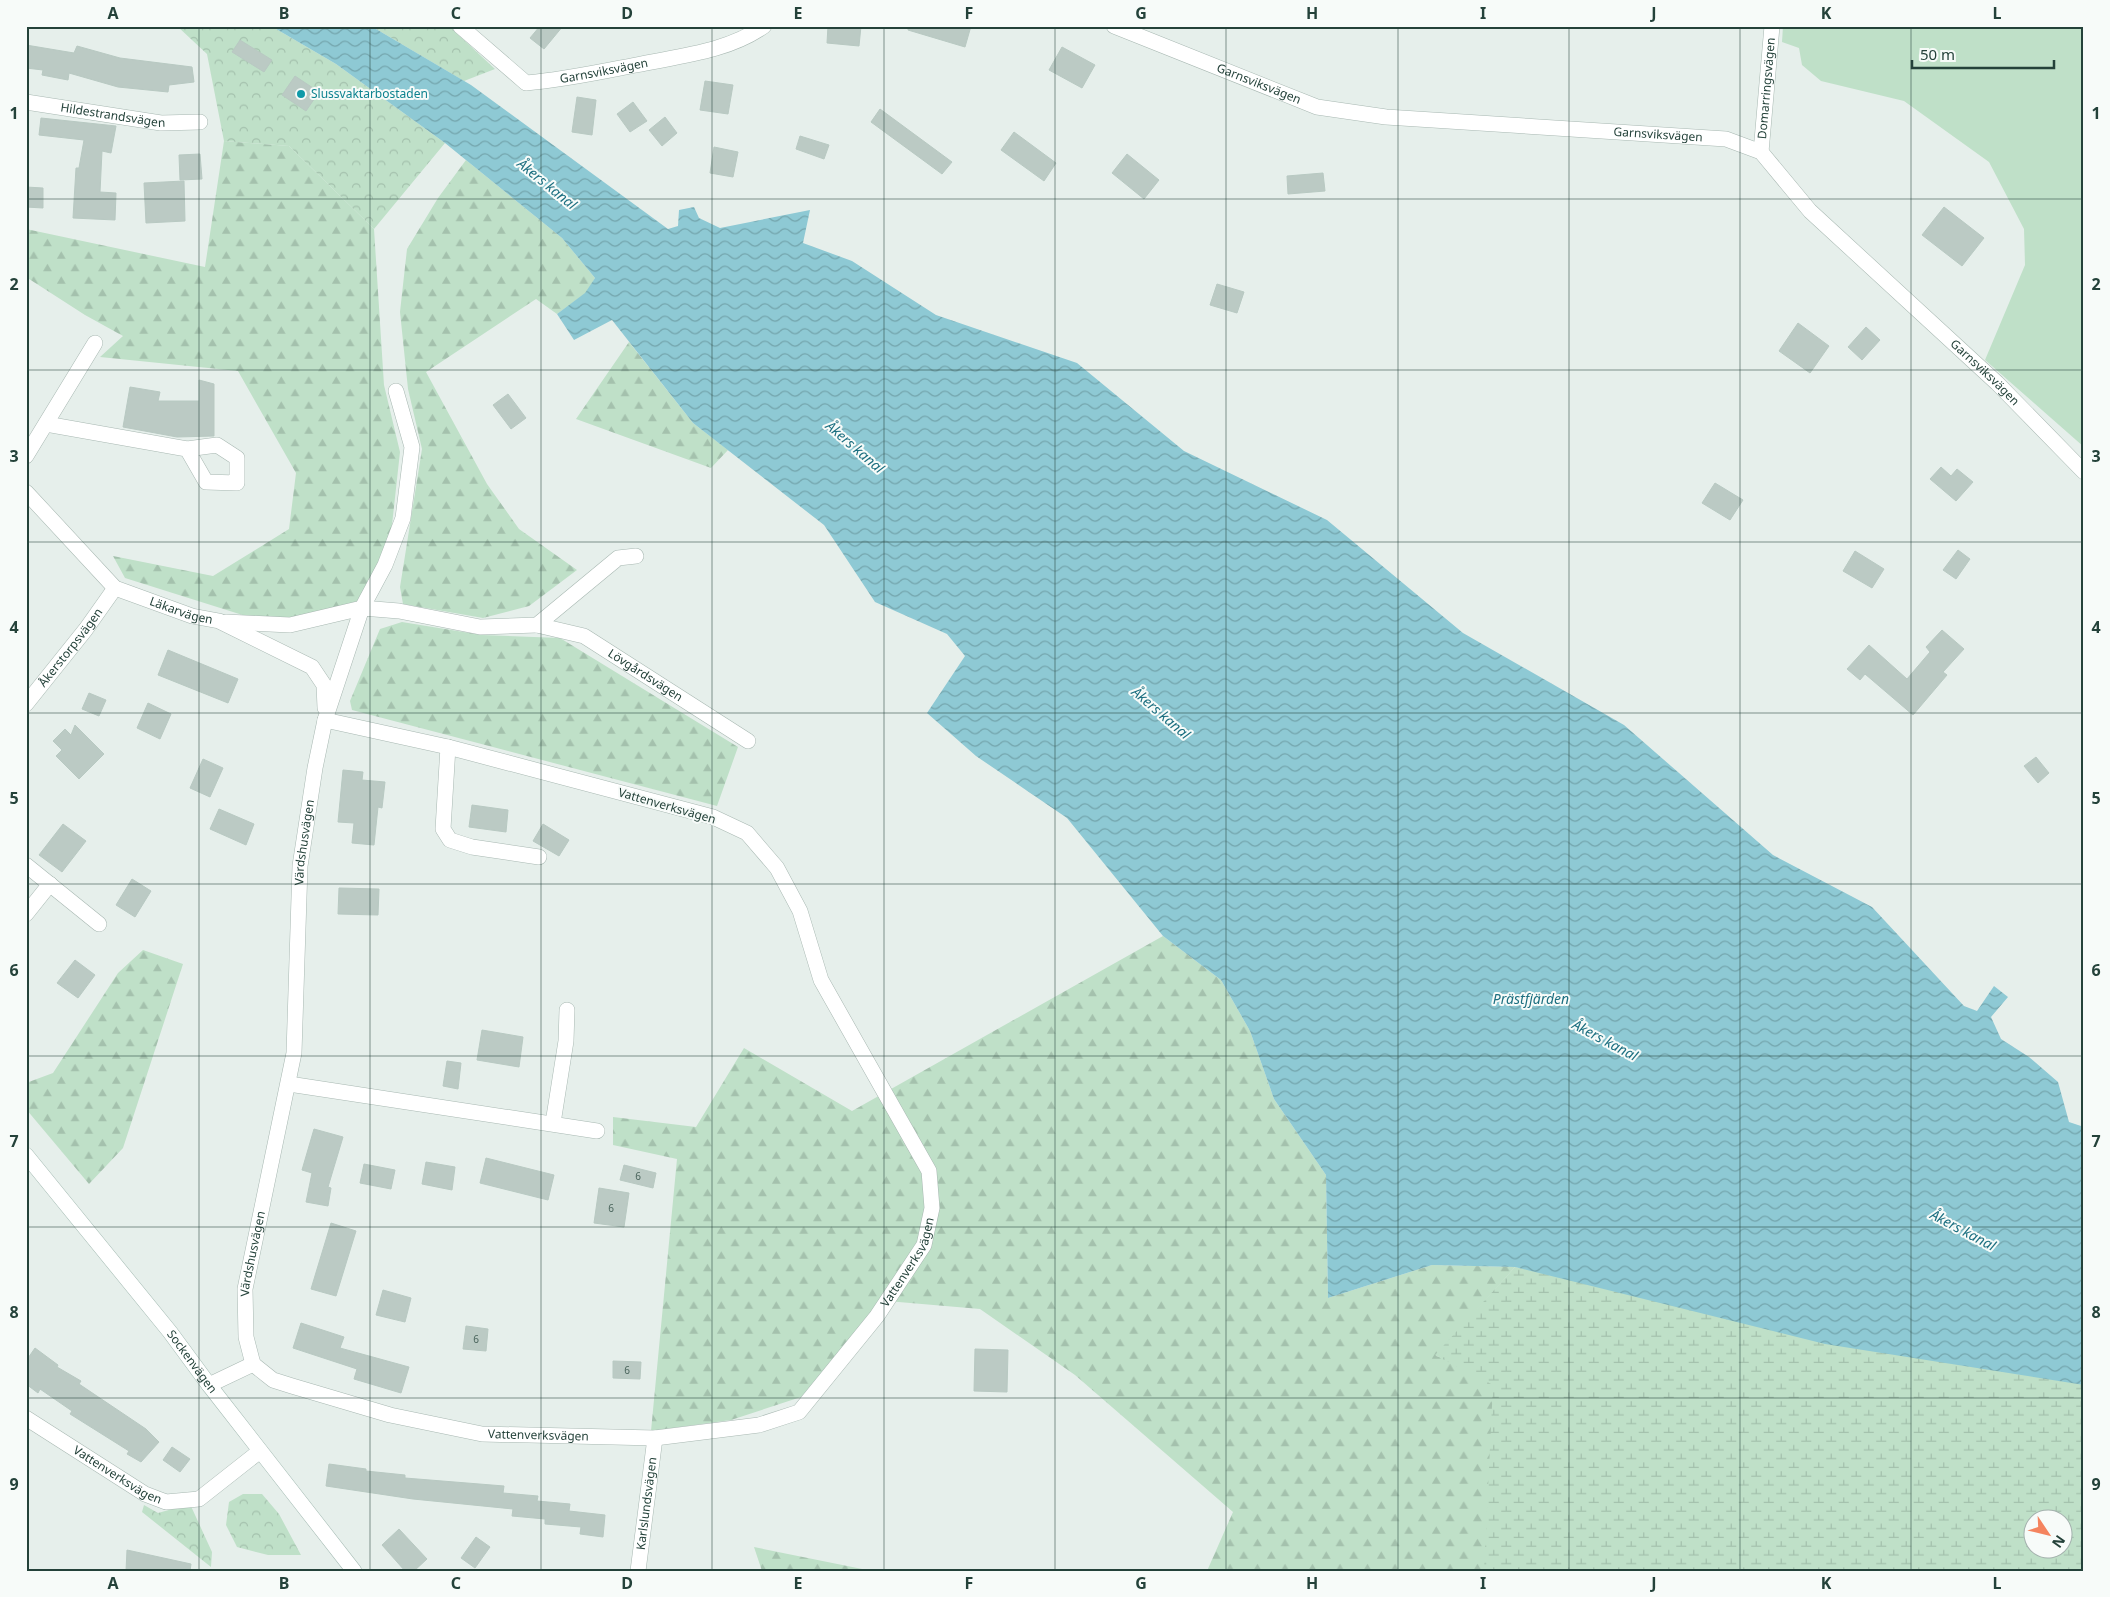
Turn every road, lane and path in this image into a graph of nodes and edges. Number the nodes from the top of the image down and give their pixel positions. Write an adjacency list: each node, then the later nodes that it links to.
1 (460, 26): 2 (street, Garnsviksvägen)
2 (764, 26)
3 (1114, 26): 7 (street, Garnsviksvägen)
4 (1772, 26): 7 (street, Domarringsvägen)
5 (26, 102): 6 (street, Hildestrandsvägen)
6 (200, 122)
7 (1761, 152): 13 (street, Garnsviksvägen)
8 (95, 342): 10 (street)
9 (396, 392): 17 (street, Värdshusvägen)
10 (46, 424): 11 (street); 12 (street)
11 (186, 449)
12 (26, 456)
13 (2084, 472)
14 (26, 492): 16 (street, Läkarvägen)
15 (636, 556): 19 (street)
16 (114, 588): 18 (street, Läkarvägen); 20 (street, Åkerstorpsvägen)
17 (362, 608): 18 (street); 19 (street, Lövgårdsvägen); 21 (street, Värdshusvägen)
18 (219, 621): 21 (street, Läkarvägen)
19 (537, 625): 22 (street, Lövgårdsvägen)
20 (26, 704)
21 (325, 720): 23 (street, Vattenverksvägen); 30 (street, Värdshusvägen)
22 (748, 740)
23 (448, 748): 24 (street); 37 (street, Vattenverksvägen)
24 (538, 857)
25 (26, 865): 26 (street)
26 (50, 884): 27 (street); 28 (street)
27 (26, 914)
28 (99, 924)
29 (567, 1010): 31 (street)
30 (289, 1084): 31 (street); 34 (street, Värdshusvägen)
31 (553, 1123): 32 (street)
32 (597, 1131)
33 (26, 1155): 35 (street, Sockenvägen)
34 (253, 1364): 35 (street); 37 (street, Vattenverksvägen)
35 (209, 1385): 38 (street, Sockenvägen)
36 (26, 1418): 38 (street, Vattenverksvägen)
37 (655, 1438): 40 (street, Karlslundsvägen)
38 (260, 1451): 39 (street, Sockenvägen)
39 (354, 1571)
40 (638, 1571)

